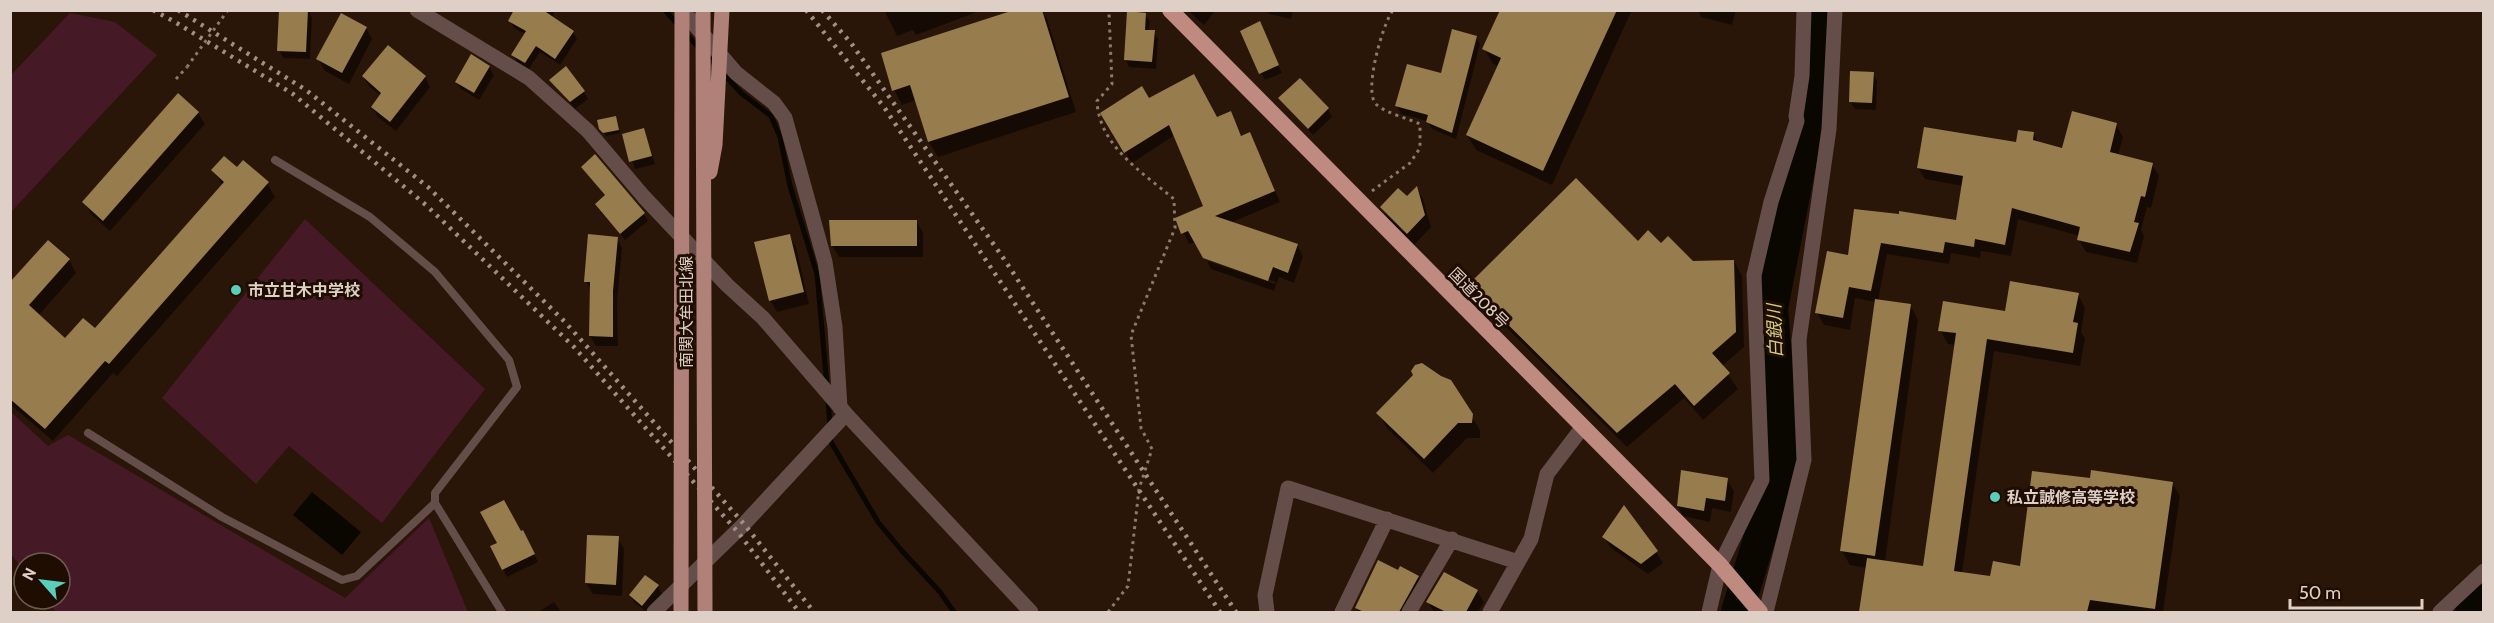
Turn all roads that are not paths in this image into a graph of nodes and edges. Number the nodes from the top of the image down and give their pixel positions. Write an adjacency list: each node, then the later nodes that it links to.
1 (417, 10): 10 (street)
2 (682, 10): 10 (street); 21 (main road, 南関大牟田北線, bridge)
3 (703, 10): 9 (main road, 南関大牟田北線, bridge)
4 (722, 10): 9 (main road, bridge)
5 (1170, 10): 11 (highway, 国道208号)
6 (1804, 10): 17 (street)
7 (1835, 10): 30 (street)
8 (275, 160): 13 (lane)
9 (704, 201): 22 (main road, 南関大牟田北線, bridge)
10 (843, 411): 20 (street); 23 (street)
11 (1582, 428): 16 (street); 17 (highway, 国道208号)
12 (88, 433): 13 (lane)
13 (435, 503): 19 (lane)
14 (1387, 519): 15 (street); 24 (street); 25 (street)
15 (1452, 540): 16 (street); 26 (street)
16 (1518, 562): 27 (street)
17 (1720, 565): 28 (street); 29 (highway, 国道208号)
18 (2484, 572): 31 (street)
19 (502, 612)
20 (654, 612)
21 (681, 612)
22 (705, 612)
23 (1031, 612)
24 (1267, 612)
25 (1342, 612)
26 (1409, 612)
27 (1490, 612)
28 (1709, 612)
29 (1761, 612)
30 (1766, 612)
31 (2440, 612)

